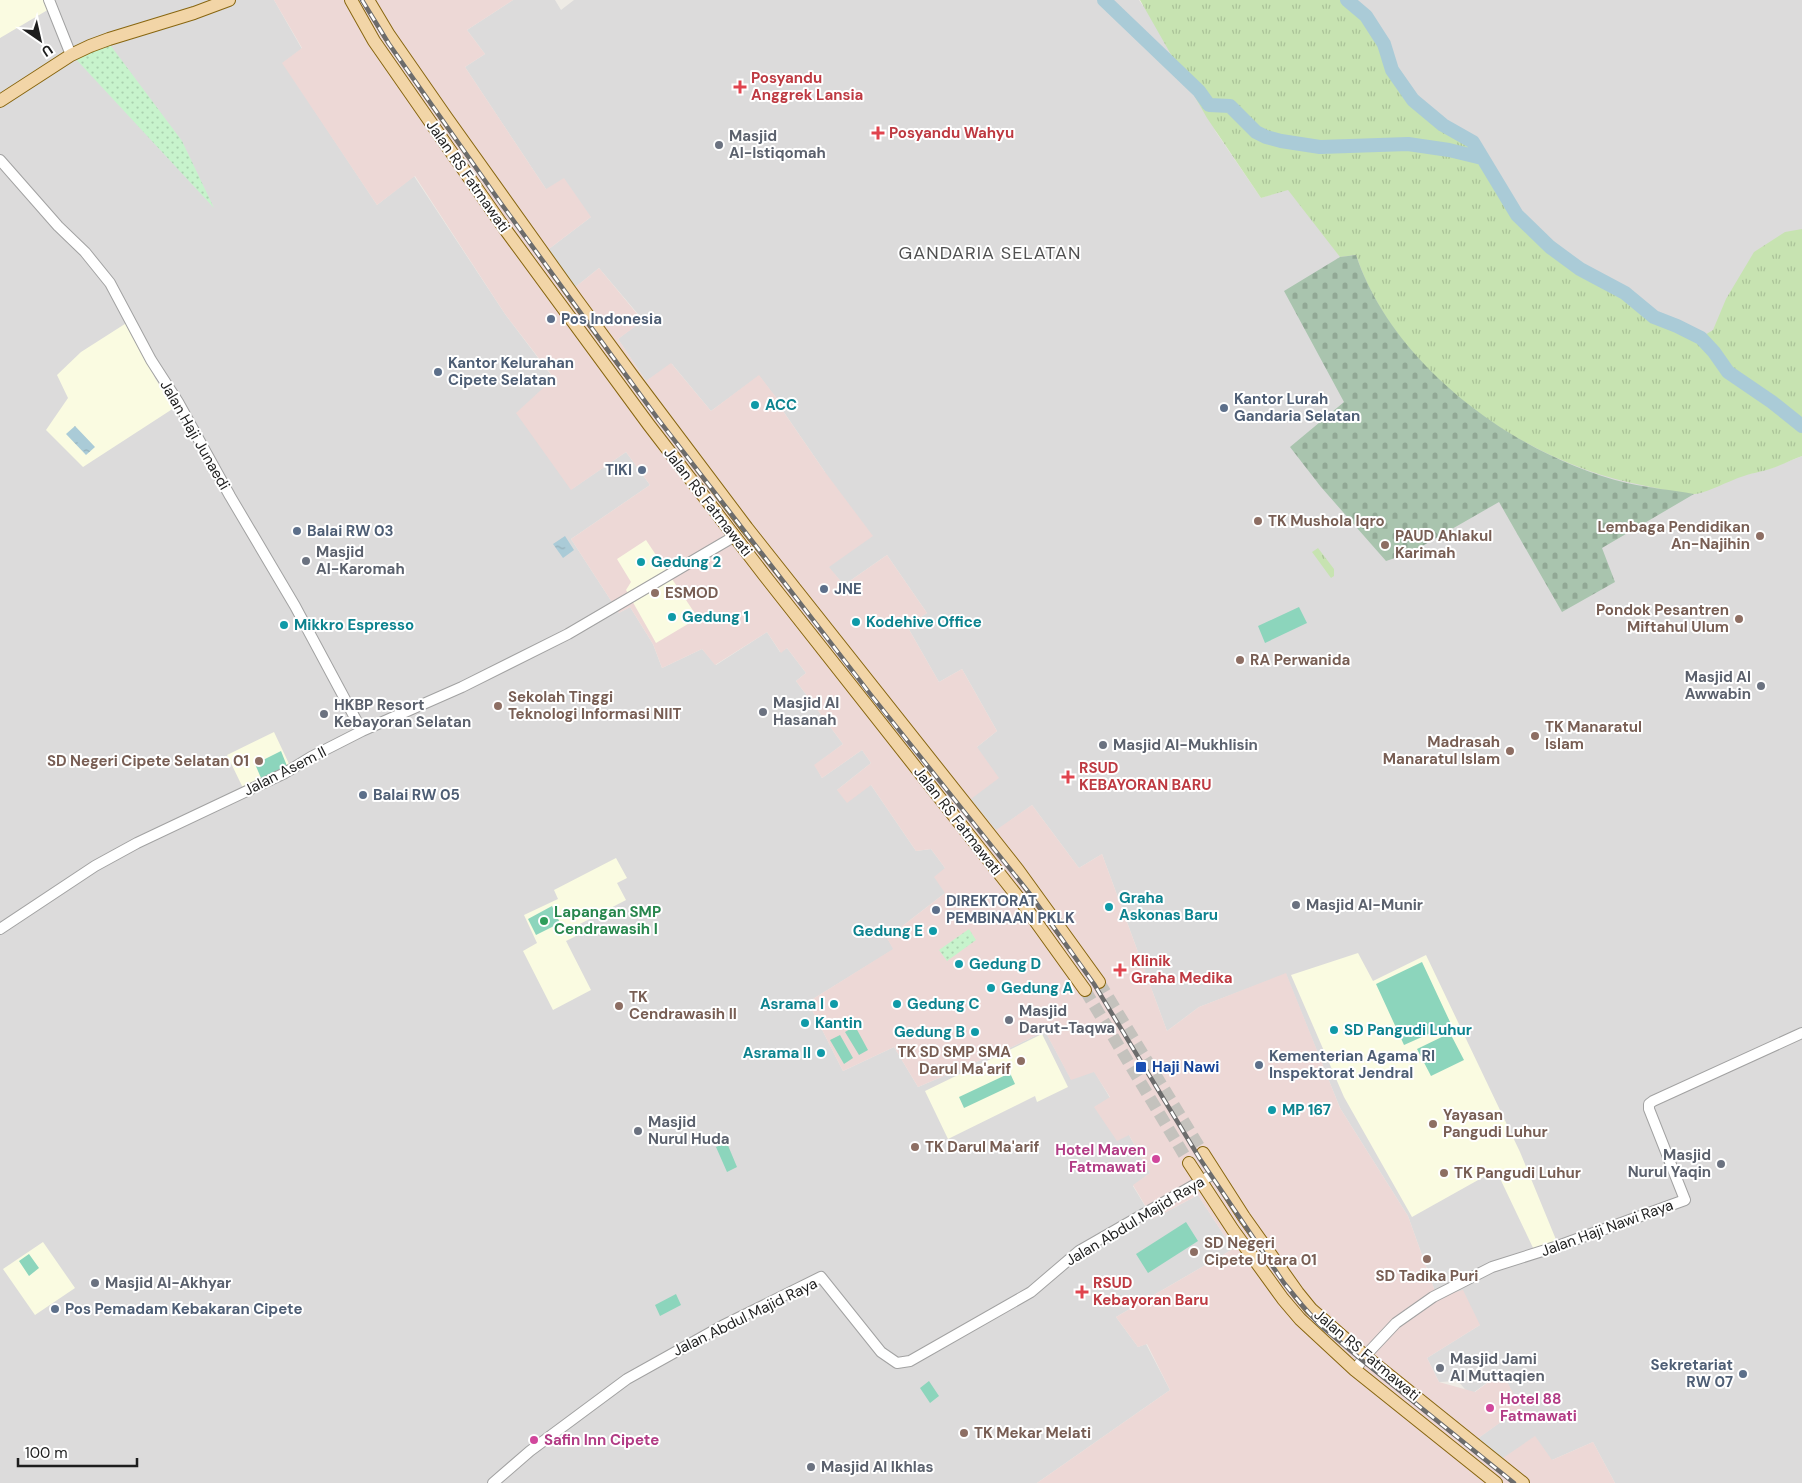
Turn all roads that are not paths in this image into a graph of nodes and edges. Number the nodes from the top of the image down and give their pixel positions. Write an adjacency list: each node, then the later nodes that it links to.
1 (49, 0): 5 (street)
2 (230, 0): 5 (main road)
3 (351, 0): 9 (main road, Jalan RS Fatmawati)
4 (368, 0): 8 (main road, Jalan RS Fatmawati)
5 (71, 55): 6 (main road)
6 (0, 101)
7 (0, 160): 12 (street, Jalan Haji Junaedi)
8 (579, 304): 9 (main road); 11 (main road, Jalan RS Fatmawati)
9 (566, 312): 10 (main road, Jalan RS Fatmawati)
10 (734, 536): 12 (street, Jalan Asem II); 13 (main road, Jalan RS Fatmawati)
11 (901, 723): 13 (main road); 15 (main road, Jalan RS Fatmawati)
12 (362, 731): 14 (street, Jalan Asem II)
13 (889, 733): 16 (main road, Jalan RS Fatmawati)
14 (0, 929)
15 (1099, 982)
16 (1085, 990)
17 (1802, 1033): 22 (street, Jalan Haji Nawi Raya)
18 (1203, 1153): 20 (main road, Jalan RS Fatmawati)
19 (1189, 1163): 21 (main road, Jalan RS Fatmawati)
20 (1215, 1173): 21 (street, Jalan Abdul Majid Raya); 22 (main road, Jalan RS Fatmawati)
21 (1201, 1182): 23 (main road, Jalan RS Fatmawati); 24 (street, Jalan Abdul Majid Raya)
22 (1365, 1356): 23 (street, Jalan Haji Nawi Raya); 26 (main road, Jalan RS Fatmawati)
23 (1355, 1370): 25 (main road, Jalan RS Fatmawati)
24 (493, 1483)
25 (1496, 1483)
26 (1523, 1483)

